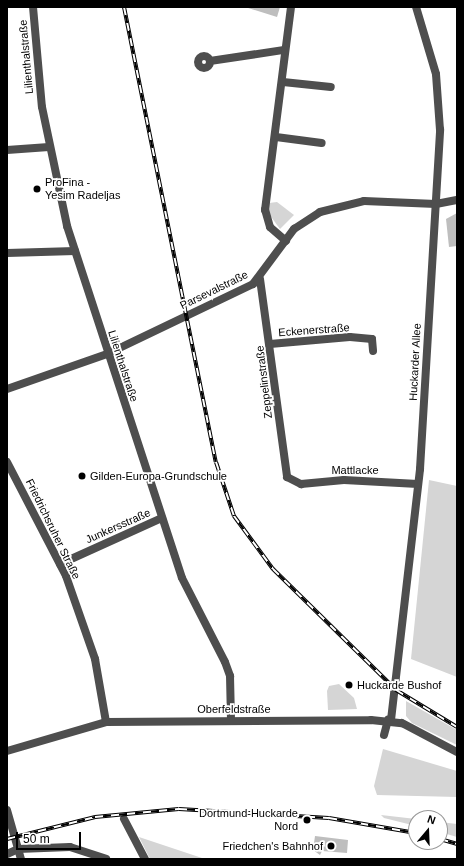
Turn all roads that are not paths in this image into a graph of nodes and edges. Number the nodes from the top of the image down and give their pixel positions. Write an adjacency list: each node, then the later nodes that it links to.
1 (33, 7): 10 (street, Lilienthalstraße)
2 (291, 7): 4 (street)
3 (416, 7): 13 (street, Huckarder Allee)
4 (284, 50): 5 (street); 6 (street)
5 (210, 61)
6 (283, 82): 7 (street); 8 (street)
7 (331, 87)
8 (276, 138): 9 (street); 14 (street)
9 (322, 143)
10 (49, 148): 11 (street); 15 (street, Lilienthalstraße)
11 (7, 150)
12 (457, 200): 13 (street, Parsevalstraße)
13 (436, 204): 14 (street, Parsevalstraße); 24 (street, Huckarder Allee)
14 (286, 241): 17 (street, Parsevalstraße)
15 (75, 251): 16 (street); 20 (street, Lilienthalstraße)
16 (7, 253)
17 (260, 279): 18 (street, Zeppelinstraße); 20 (street, Parsevalstraße)
18 (270, 344): 19 (street, Eckenerstraße); 23 (street, Zeppelinstraße)
19 (373, 351)
20 (107, 354): 21 (street, Parsevalstraße); 25 (street, Lilienthalstraße)
21 (7, 389)
22 (7, 462): 26 (street, Friedrichsruher Straße)
23 (291, 482): 24 (street, Mattlacke)
24 (418, 484): 28 (street, Huckarder Allee)
25 (162, 518): 26 (street, Junkersstraße); 27 (street, Lilienthalstraße)
26 (60, 564): 29 (street, Friedrichsruher Straße)
27 (231, 720): 28 (street, Oberfeldstraße); 29 (street, Oberfeldstraße)
28 (390, 720): 30 (street, Huckarder Allee); 32 (street, Oberfeldstraße)
29 (106, 722): 31 (street, Oberfeldstraße)
30 (384, 735)
31 (7, 751)
32 (457, 752)
33 (7, 810): 35 (street)
34 (124, 819): 39 (street)
35 (18, 849): 36 (street); 37 (street); 38 (street)
36 (7, 854)
37 (21, 859)
38 (106, 859)
39 (145, 859)

